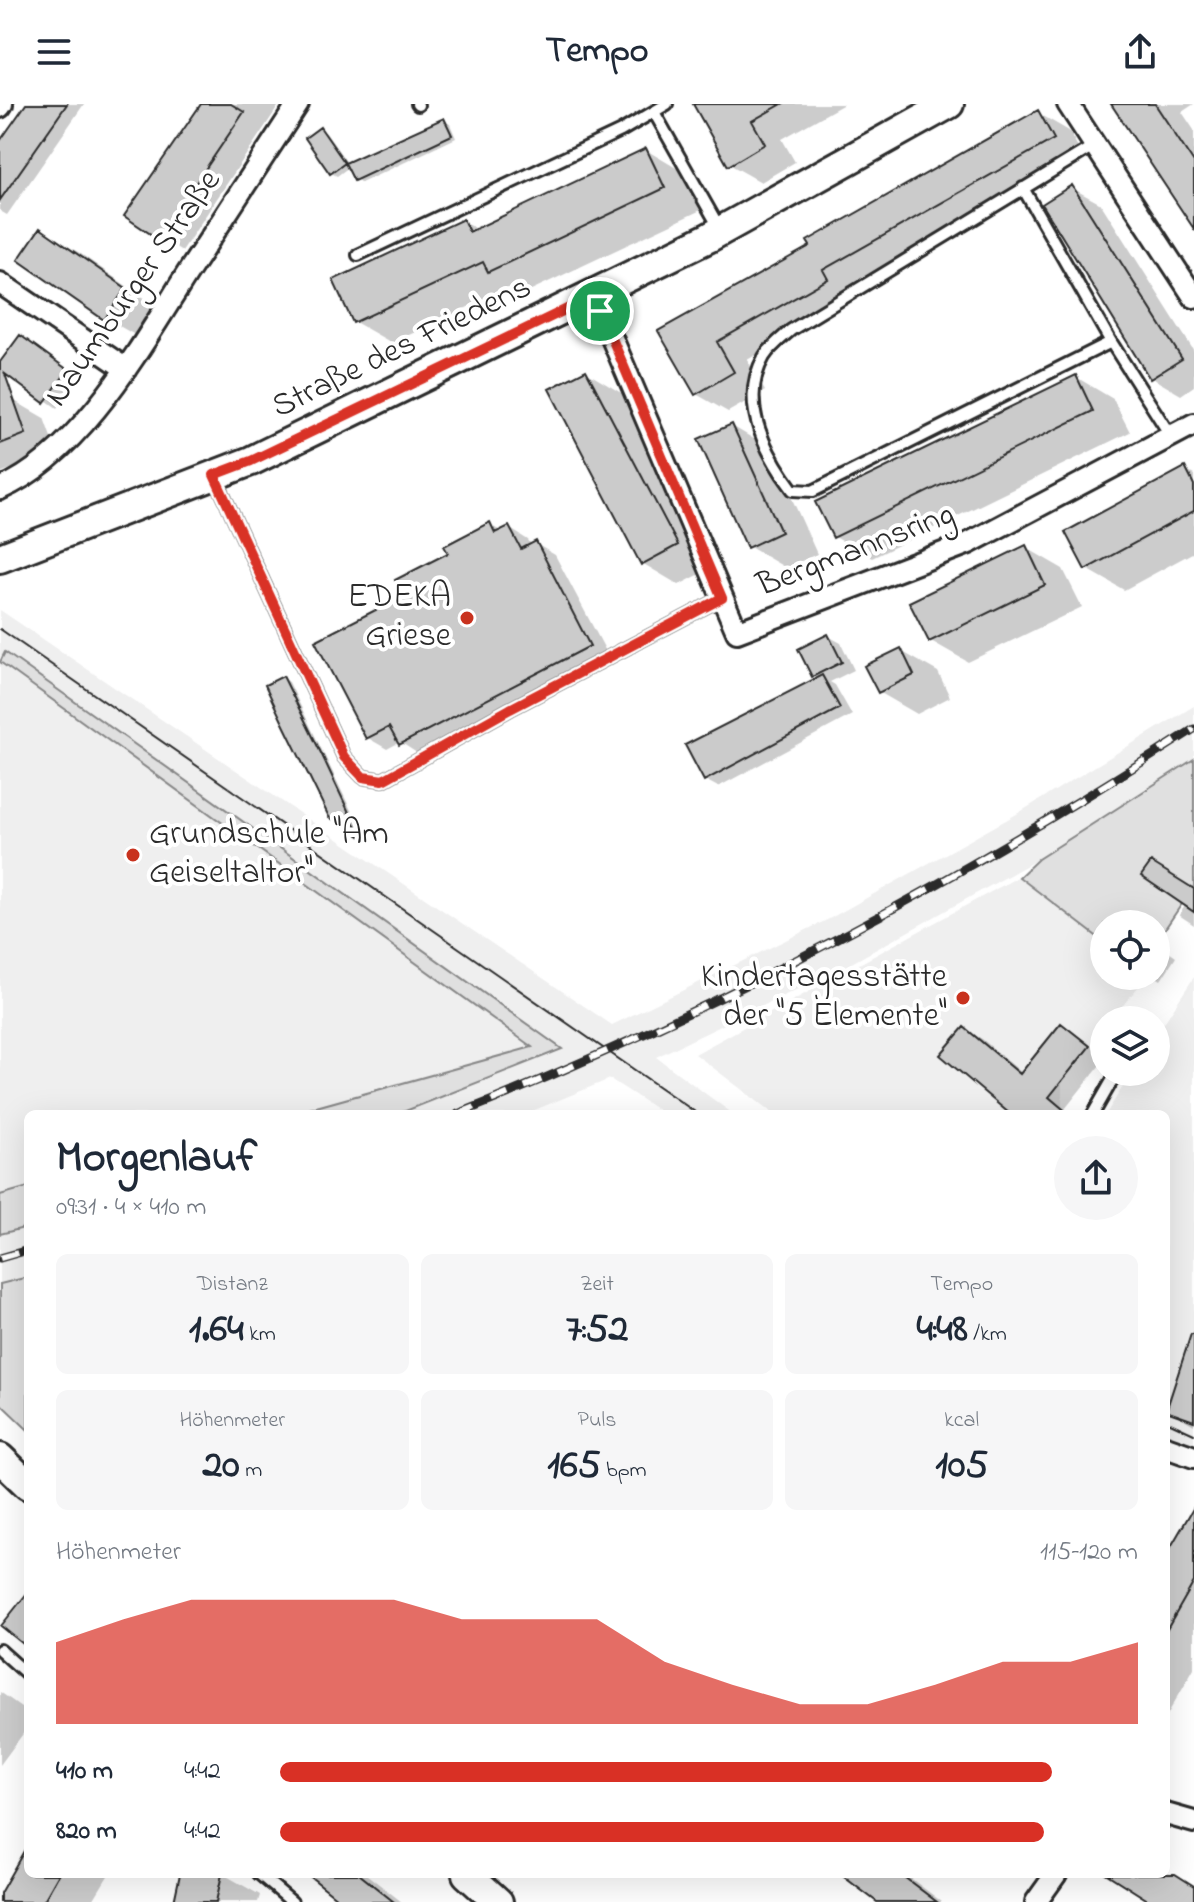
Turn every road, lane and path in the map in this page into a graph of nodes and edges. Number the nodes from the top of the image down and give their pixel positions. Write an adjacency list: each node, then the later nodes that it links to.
1 (298, 104): 14 (street, Naumburger Straße)
2 (667, 104): 5 (lane)
3 (949, 104): 8 (street, Straße des Friedens)
4 (1068, 104): 6 (street)
5 (654, 112): 8 (lane); 9 (lane)
6 (1095, 145): 7 (lane); 12 (street)
7 (1023, 188): 13 (lane); 13 (lane)
8 (721, 231): 11 (street, Straße des Friedens)
9 (358, 255)
10 (0, 283): 14 (street)
11 (594, 296): 17 (street, Straße des Friedens); 20 (street, Bergmannsring)
12 (1194, 297)
13 (1111, 342): 16 (lane)
14 (126, 369): 18 (street, Naumburger Straße)
15 (1194, 424): 16 (street, Bergmannsring)
16 (1172, 438): 20 (street, Bergmannsring)
17 (214, 475): 19 (street, Straße des Friedens); 20 (lane)
18 (0, 489)
19 (0, 558)
20 (722, 598)
21 (1109, 1086): 22 (lane)
22 (1095, 1110)
23 (1170, 1448): 24 (street)
24 (1194, 1457)
25 (0, 1458): 26 (street)
26 (24, 1481)
27 (0, 1650): 28 (lane)
28 (24, 1671)
29 (1170, 1815): 30 (street)
30 (1194, 1822)
31 (264, 1878): 33 (lane)
32 (1053, 1878): 34 (street)
33 (292, 1902)
34 (1036, 1902)

